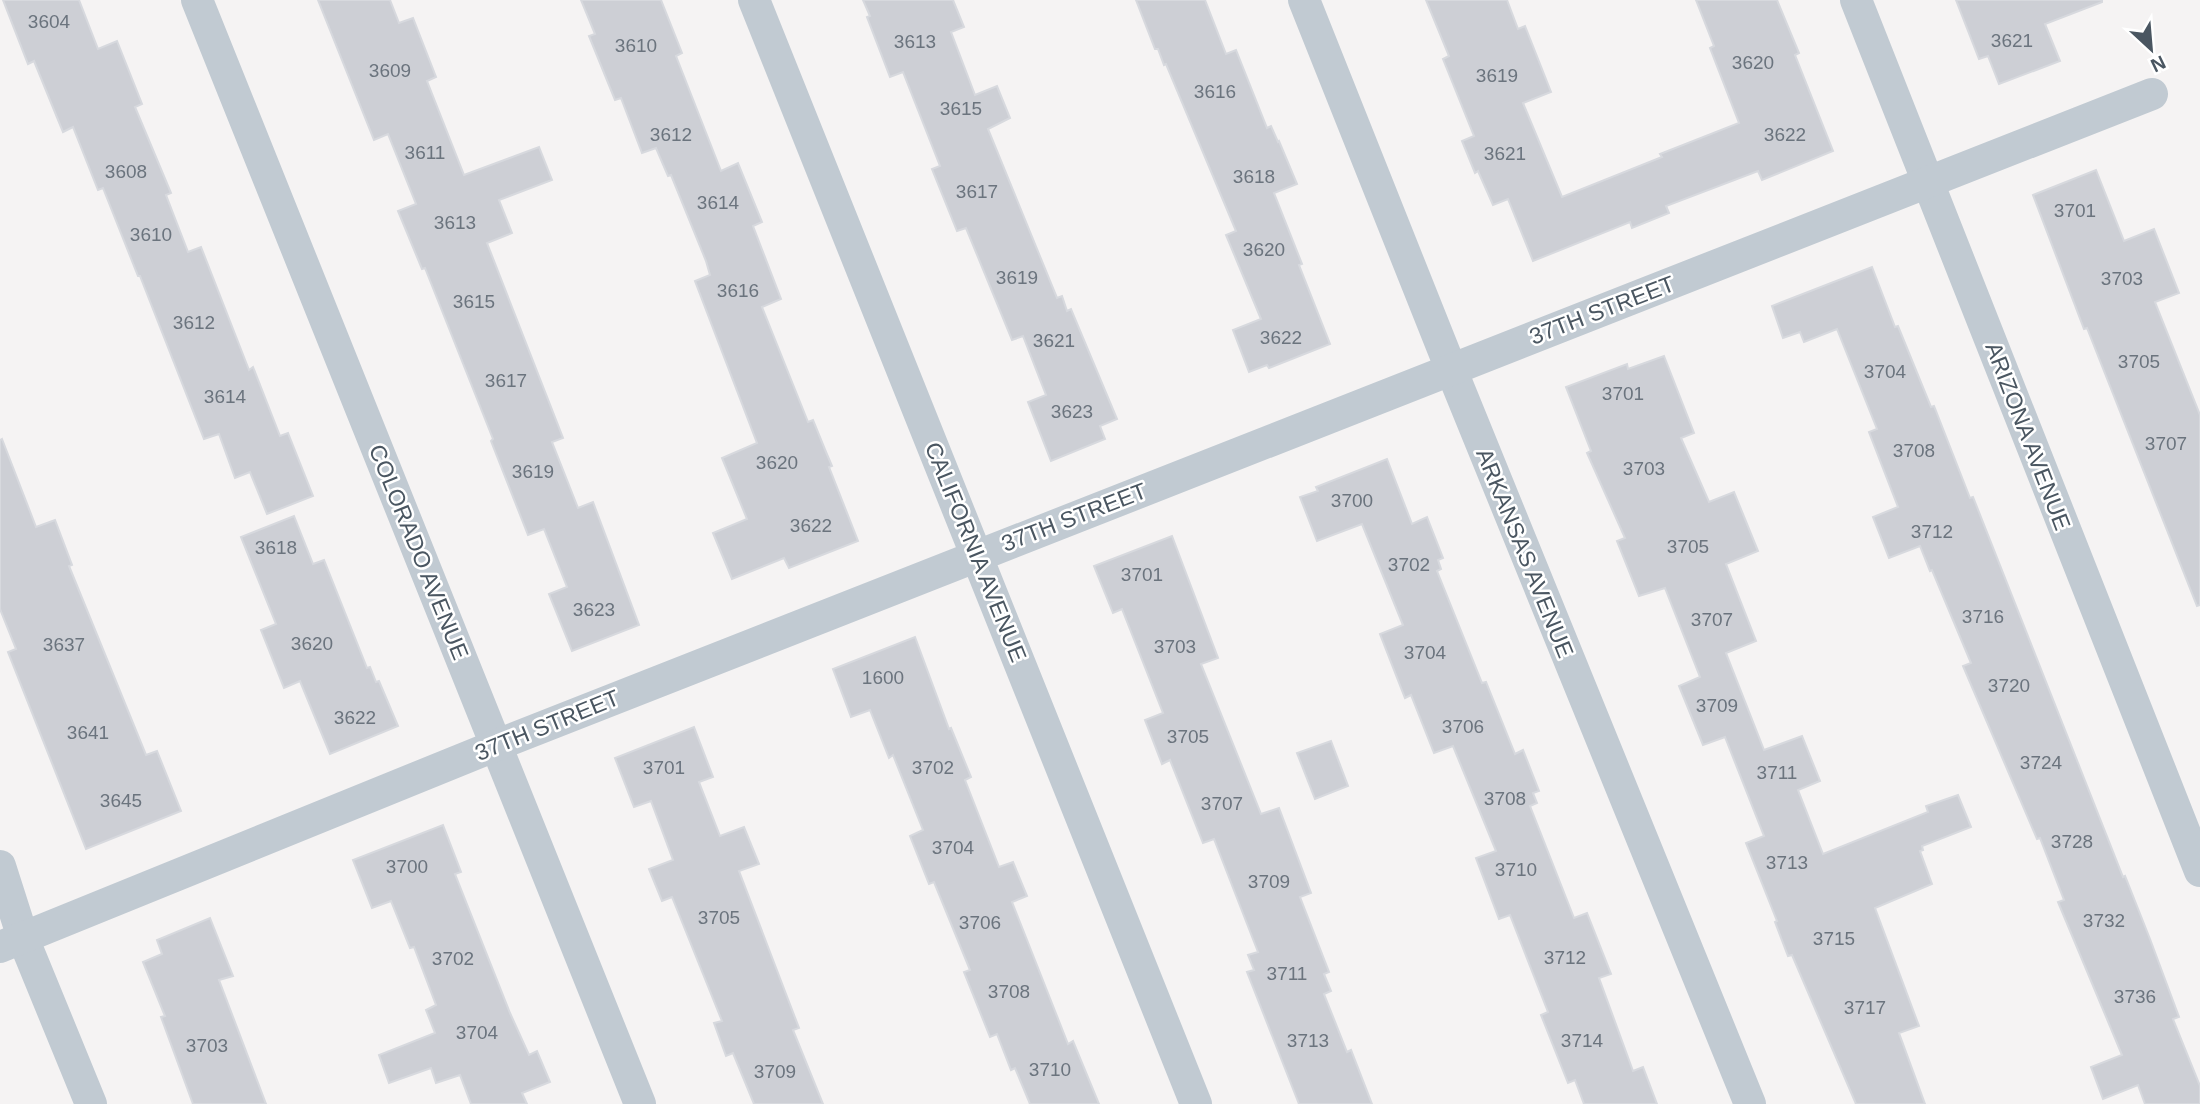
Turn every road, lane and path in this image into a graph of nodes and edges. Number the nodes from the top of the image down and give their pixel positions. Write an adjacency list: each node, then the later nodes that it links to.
1 (197, 0): 9 (street, COLORADO AVENUE)
2 (754, 0): 8 (street, CALIFORNIA AVENUE)
3 (1304, 0): 7 (street, ARKANSAS AVENUE)
4 (1856, 0): 6 (street, ARIZONA AVENUE)
5 (2152, 94): 6 (street, 37TH STREET)
6 (1929, 183): 7 (street, 37TH STREET); 11 (street, ARIZONA AVENUE)
7 (1451, 369): 8 (street, 37TH STREET); 16 (street, ARKANSAS AVENUE)
8 (977, 555): 9 (street, 37TH STREET); 15 (street, CALIFORNIA AVENUE)
9 (497, 745): 12 (street, 37TH STREET); 14 (street, COLORADO AVENUE)
10 (0, 866): 12 (street)
11 (2200, 872)
12 (12, 942): 13 (street)
13 (91, 1104)
14 (640, 1104)
15 (1196, 1104)
16 (1750, 1104)

